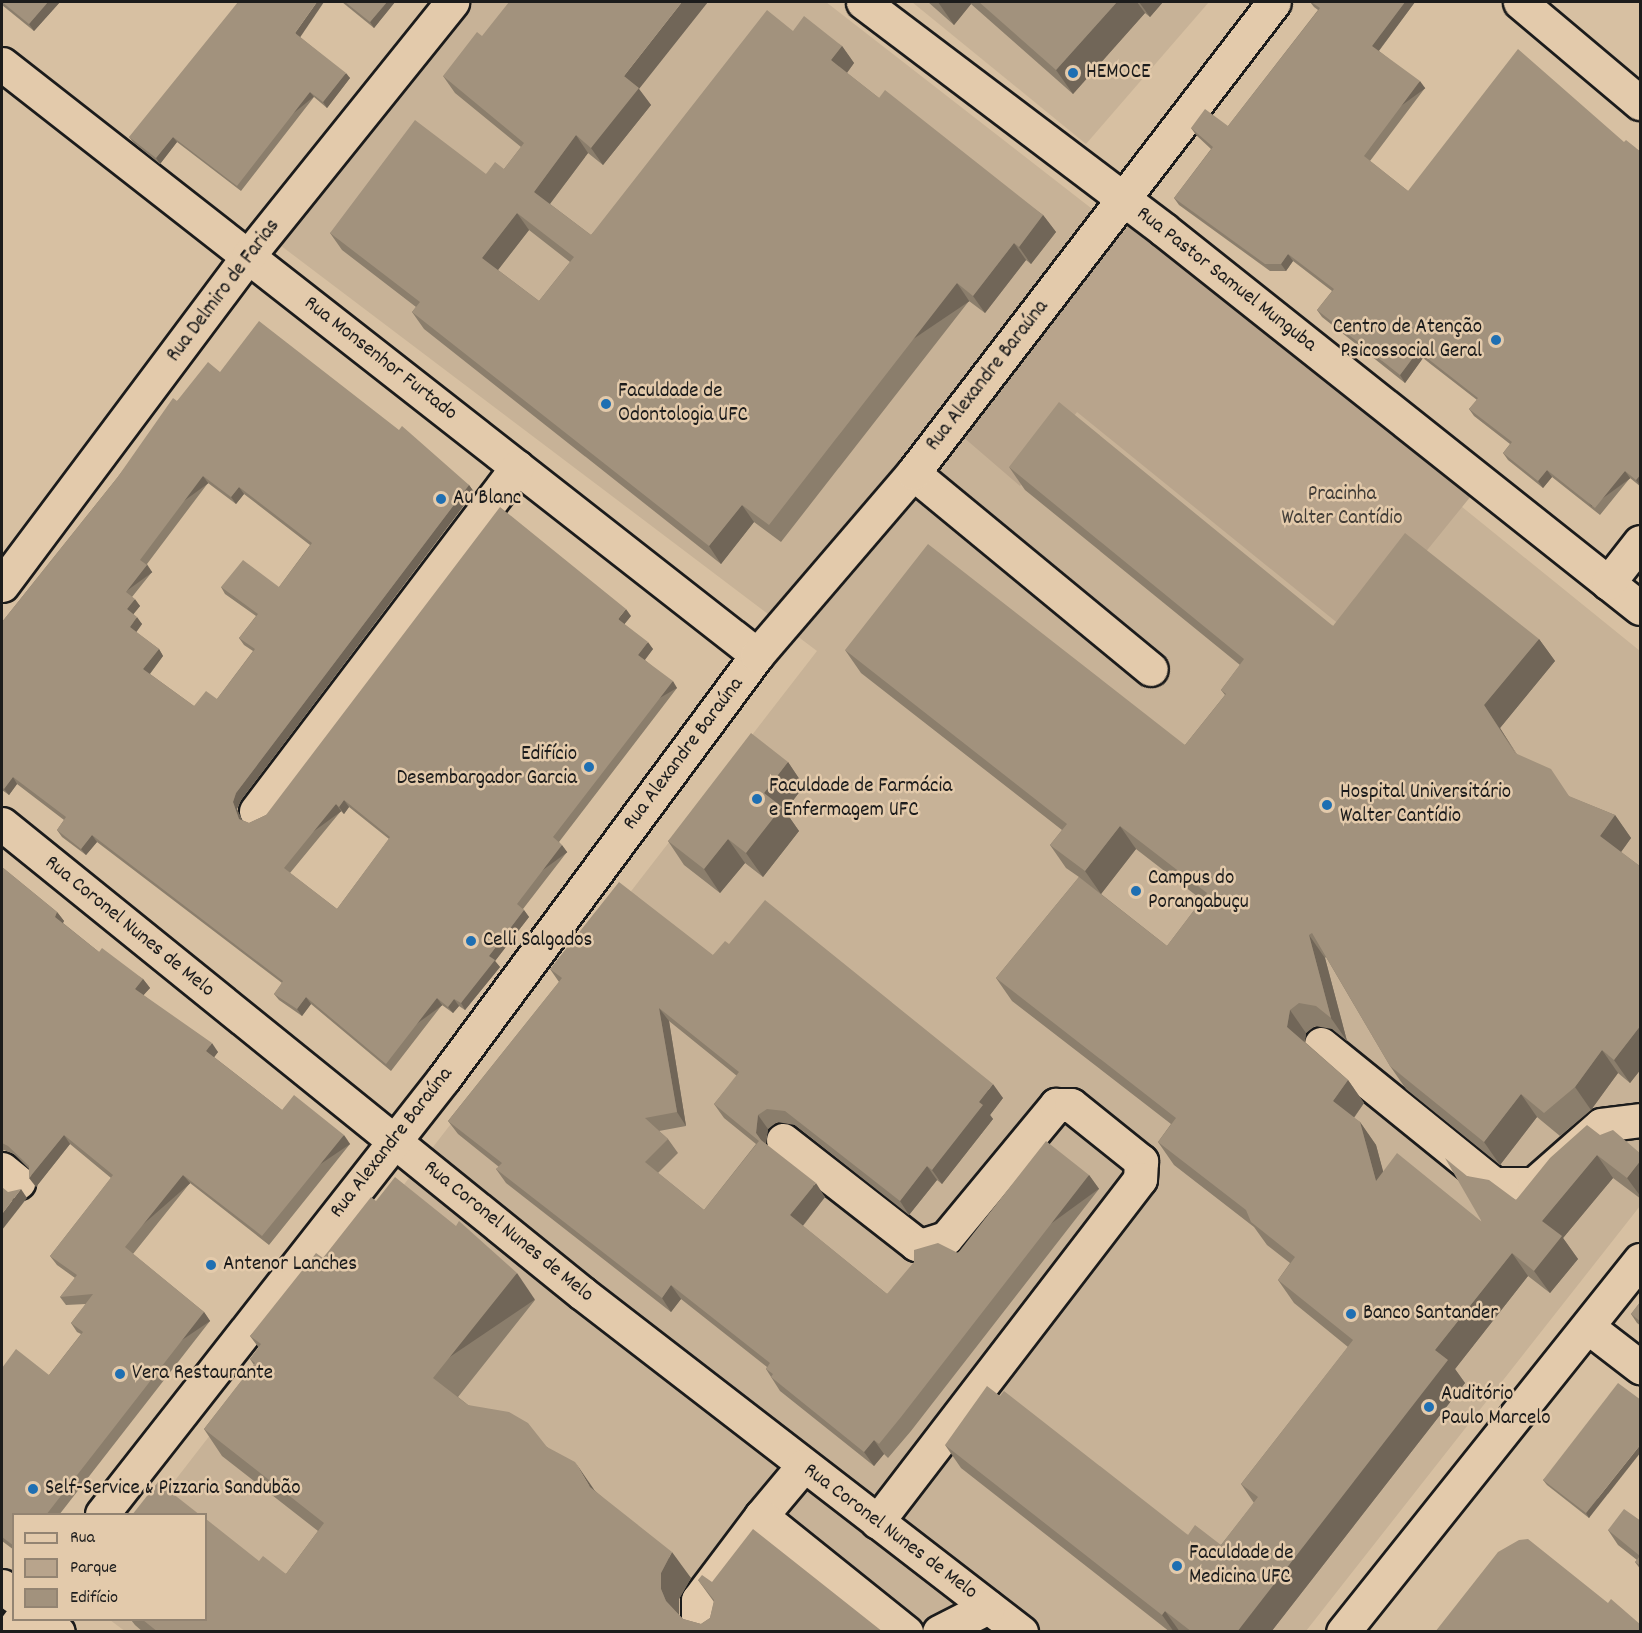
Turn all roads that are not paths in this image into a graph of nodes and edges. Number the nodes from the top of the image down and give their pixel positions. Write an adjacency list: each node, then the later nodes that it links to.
1 (452, 2): 8 (street, Rua Delmiro de Farias)
2 (862, 2): 7 (street, Rua Pastor Samuel Munguba)
3 (1275, 2): 7 (street, Rua Alexandre Baraúna)
4 (1520, 2): 6 (street)
5 (2, 64): 8 (street, Rua Monsenhor Furtado)
6 (1641, 103)
7 (1124, 201): 10 (street, Rua Alexandre Baraúna); 12 (street, Rua Pastor Samuel Munguba)
8 (249, 256): 9 (street, Rua Monsenhor Furtado); 13 (street, Rua Delmiro de Farias)
9 (517, 467): 15 (street, Rua Monsenhor Furtado); 17 (street)
10 (913, 473): 15 (street, Rua Alexandre Baraúna); 16 (street)
11 (1641, 542): 12 (street)
12 (1608, 583): 14 (street, Rua Pastor Samuel Munguba)
13 (2, 585)
14 (1641, 608)
15 (757, 655): 22 (street, Rua Alexandre Baraúna)
16 (1151, 669)
17 (256, 810)
18 (2, 824): 22 (street, Rua Coronel Nunes de Melo)
19 (1321, 1044): 20 (street)
20 (1641, 1120)
21 (783, 1140): 29 (street)
22 (395, 1141): 26 (street, Rua Coronel Nunes de Melo); 27 (street, Rua Alexandre Baraúna)
23 (1641, 1260): 24 (street)
24 (1588, 1327): 25 (street); 37 (street)
25 (1641, 1367)
26 (803, 1466): 28 (street); 29 (street, Rua Coronel Nunes de Melo)
27 (104, 1513)
28 (761, 1516): 33 (street); 34 (street)
29 (877, 1522): 30 (street, Rua Coronel Nunes de Melo)
30 (988, 1606): 35 (street); 36 (street, Rua Coronel Nunes de Melo)
31 (44, 1621): 32 (street)
32 (58, 1632)
33 (715, 1632)
34 (906, 1632)
35 (939, 1632)
36 (1021, 1632)
37 (1343, 1632)

